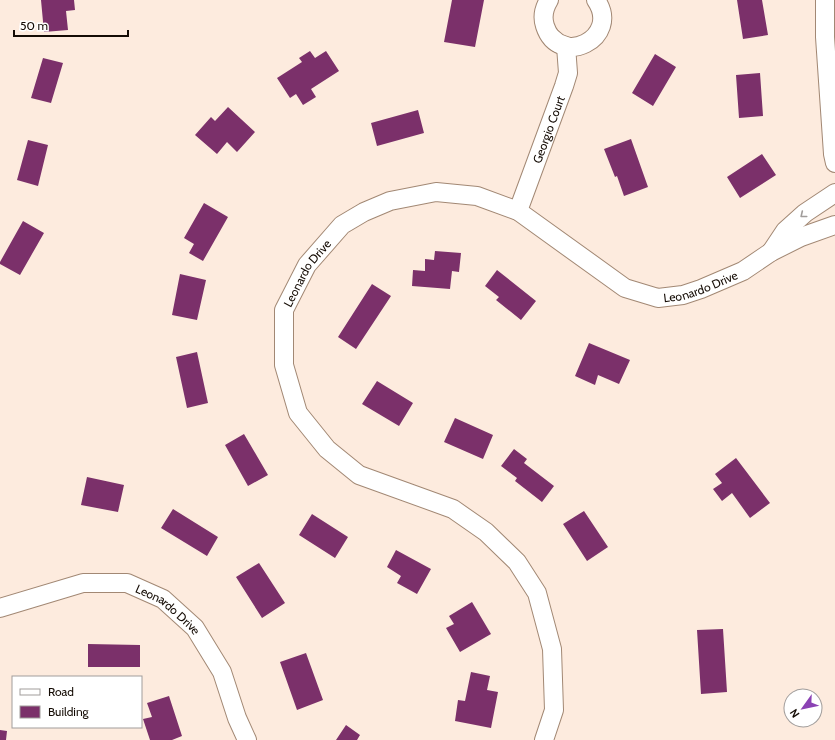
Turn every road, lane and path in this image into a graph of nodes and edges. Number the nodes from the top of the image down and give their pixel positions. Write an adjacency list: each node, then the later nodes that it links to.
1 (550, 0): 4 (street)
2 (596, 0): 4 (street)
3 (825, 0): 5 (street)
4 (566, 46): 7 (street, Georgio Court)
5 (835, 162)
6 (835, 193): 9 (street, Leonardo Drive, one-way to 9)
7 (518, 211): 9 (street, Leonardo Drive); 12 (street, Leonardo Drive)
8 (835, 225): 9 (street, Leonardo Drive)
9 (772, 252)
10 (0, 608): 11 (street, Leonardo Drive)
11 (247, 740)
12 (544, 740)

